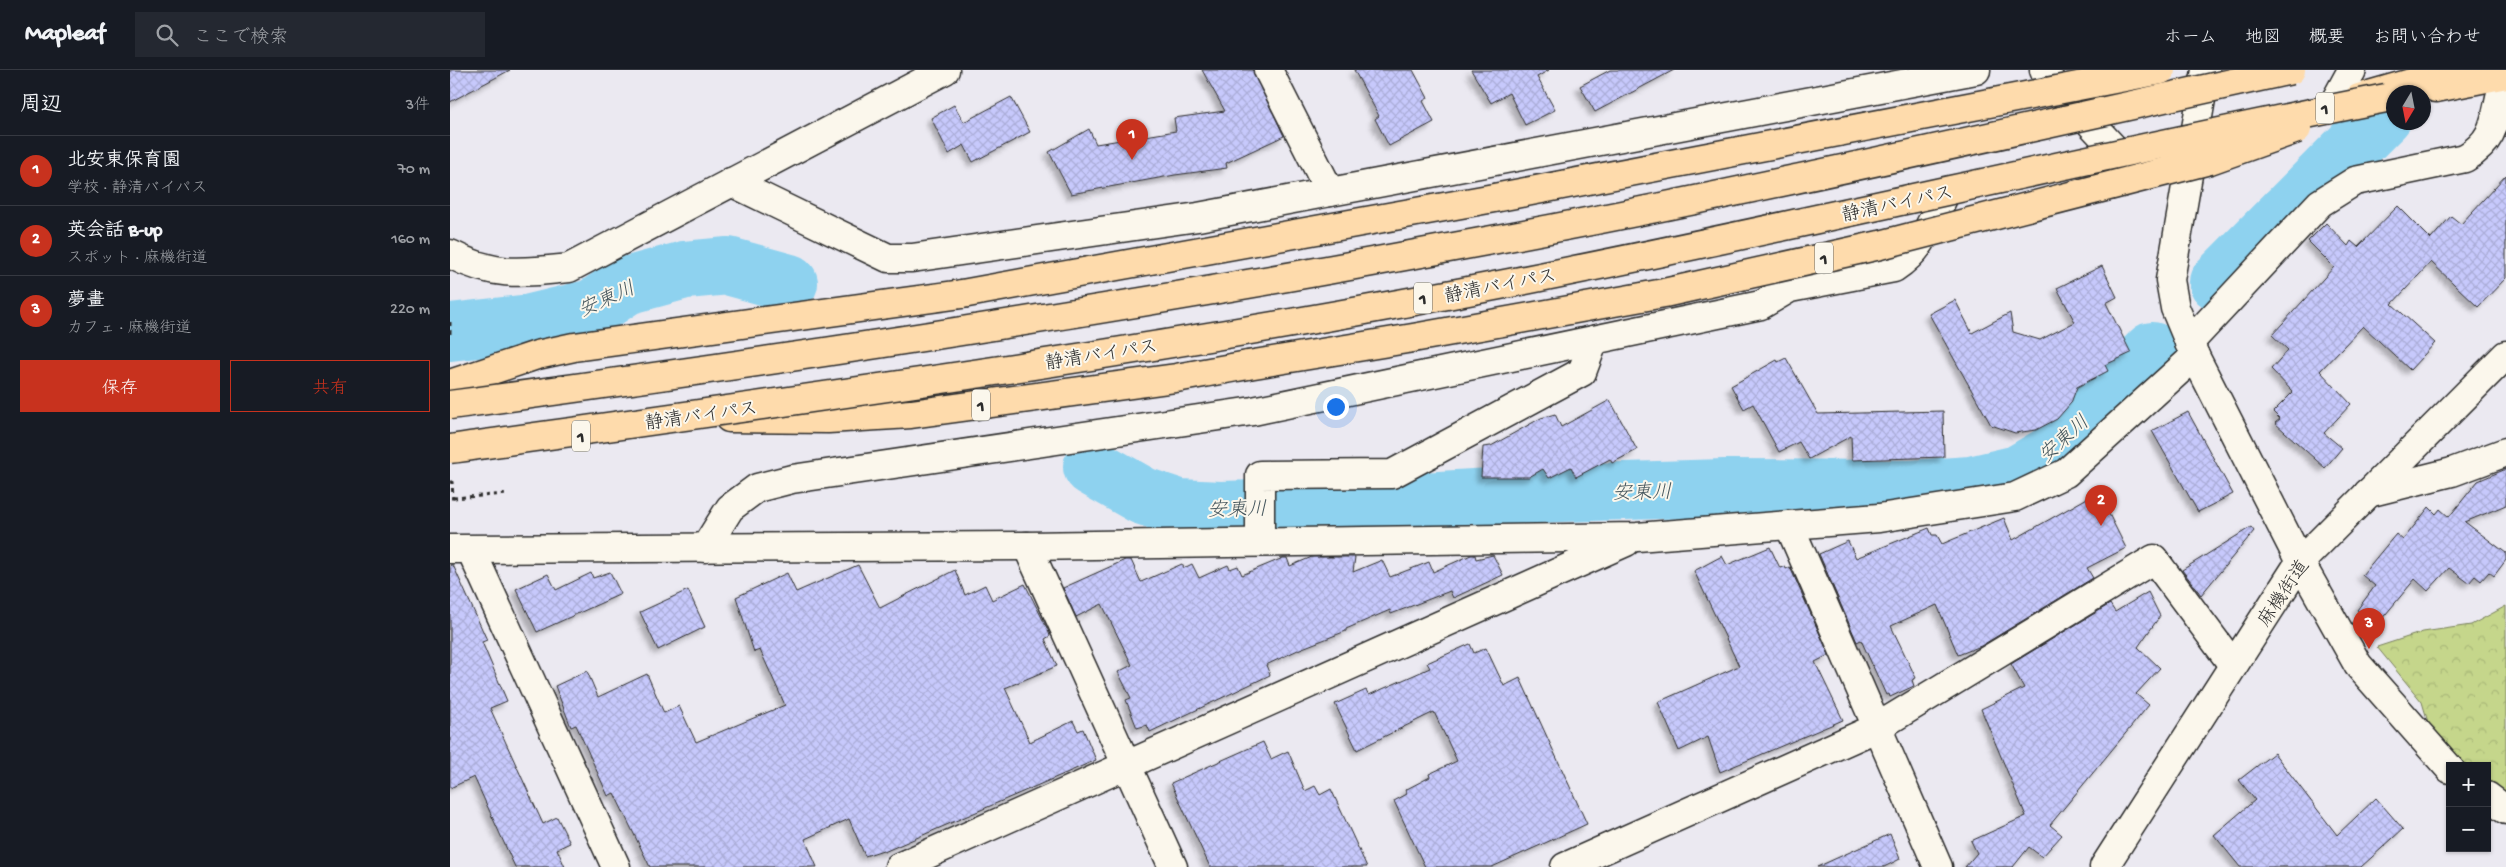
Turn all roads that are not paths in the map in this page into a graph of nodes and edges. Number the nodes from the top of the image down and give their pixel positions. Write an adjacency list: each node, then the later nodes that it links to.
1 (945, 70): 19 (street)
2 (1268, 70): 20 (street)
3 (1976, 70): 20 (street)
4 (2044, 70): 16 (street)
5 (2161, 70): 26 (highway, bridge)
6 (2263, 70): 10 (highway)
7 (2291, 70): 28 (highway, 1, bridge)
8 (2352, 70): 15 (street)
9 (2456, 70): 15 (highway, 1)
10 (2205, 76): 16 (highway); 17 (street)
11 (2503, 85): 12 (highway); 24 (street)
12 (2431, 91)
13 (2386, 98): 29 (highway, 1, bridge)
14 (2386, 98): 30 (highway, 静清バイパス / 1, bridge)
15 (2333, 105): 17 (highway, 1)
16 (2079, 111): 18 (street); 27 (highway)
17 (2193, 143): 18 (highway, 1); 24 (street)
18 (2124, 159): 21 (highway, 1)
19 (731, 182): 20 (street); 22 (street)
20 (1330, 192)
21 (1943, 198): 23 (street); 29 (highway, 1)
22 (450, 254)
23 (1594, 340): 36 (street); 38 (street)
24 (2192, 350): 34 (street); 40 (street)
25 (2506, 355): 33 (street, 麻機街道)
26 (450, 384)
27 (450, 396)
28 (450, 405)
29 (712, 418): 32 (highway, 1)
30 (450, 449)
31 (2506, 452): 33 (street)
32 (450, 454)
33 (2367, 493): 40 (street, 麻機街道)
34 (1789, 525): 35 (street); 42 (street)
35 (1636, 537): 36 (street); 44 (street)
36 (1260, 542): 37 (street)
37 (1027, 546): 38 (street); 44 (street)
38 (705, 548): 39 (street)
39 (461, 550): 47 (street)
40 (2300, 562): 41 (street, 麻機街道); 43 (street)
41 (2234, 665): 42 (street); 52 (street, 麻機街道)
42 (1876, 728): 50 (street); 51 (street)
43 (2446, 765)
44 (1128, 766): 48 (street); 49 (street)
45 (2491, 799): 46 (street)
46 (2506, 810)
47 (616, 867)
48 (899, 867)
49 (1173, 867)
50 (1565, 867)
51 (1938, 867)
52 (2104, 867)

